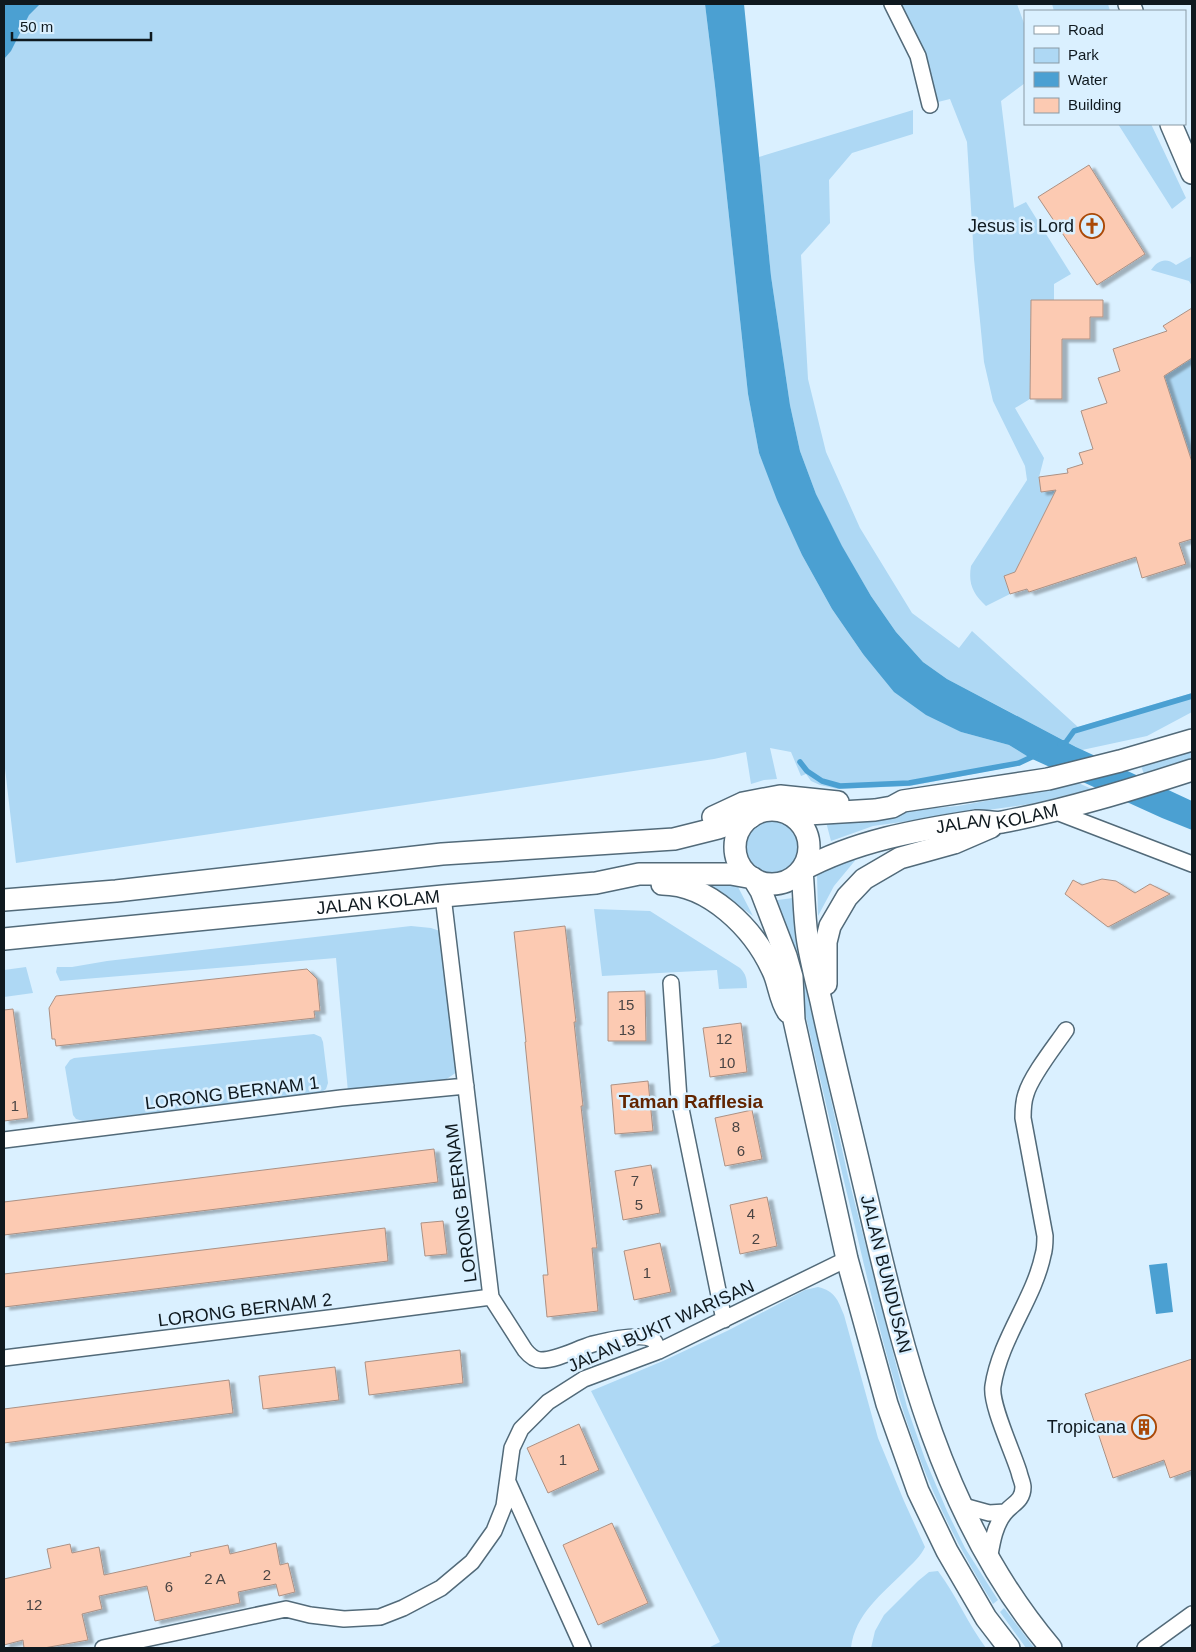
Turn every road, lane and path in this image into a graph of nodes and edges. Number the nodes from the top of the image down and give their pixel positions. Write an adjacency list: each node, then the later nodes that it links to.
1 (892, 4): 2 (street)
2 (930, 105)
3 (1171, 125): 4 (main road)
4 (1192, 173)
5 (1192, 740): 7 (main road, JALAN KOLAM)
6 (1192, 770): 8 (main road, JALAN KOLAM)
7 (903, 801): 9 (main road, JALAN KOLAM); 12 (main road, JALAN KOLAM)
8 (1054, 811): 11 (main road, JALAN KOLAM); 13 (street)
9 (791, 815): 10 (main road); 14 (main road)
10 (751, 817): 12 (main road, JALAN KOLAM); 15 (main road)
11 (999, 823): 14 (main road, JALAN KOLAM); 22 (main road)
12 (644, 840): 18 (main road, JALAN KOLAM)
13 (1192, 864)
14 (802, 870): 15 (main road); 22 (main road, JALAN BUNDUSAN)
15 (753, 878): 16 (main road, JALAN KOLAM); 21 (main road, JALAN BUNDUSAN)
16 (596, 883): 17 (main road, JALAN KOLAM); 21 (main road)
17 (443, 896): 19 (main road, JALAN KOLAM); 24 (street, LORONG BERNAM)
18 (4, 900)
19 (4, 940)
20 (671, 983): 28 (street)
21 (794, 1020): 26 (main road, JALAN BUNDUSAN)
22 (826, 1024): 32 (main road, JALAN BUNDUSAN)
23 (1066, 1030): 33 (street)
24 (466, 1086): 25 (street, LORONG BERNAM 1); 27 (street, LORONG BERNAM)
25 (4, 1140)
26 (848, 1259): 28 (street, JALAN BUKIT WARISAN); 38 (main road, JALAN BUNDUSAN)
27 (491, 1297): 29 (street, LORONG BERNAM); 30 (street, LORONG BERNAM 2)
28 (724, 1320): 29 (street, JALAN BUKIT WARISAN)
29 (659, 1351): 31 (street, JALAN BUKIT WARISAN)
30 (4, 1358)
31 (507, 1481): 36 (street, JALAN BUKIT WARISAN); 37 (street)
32 (960, 1505): 33 (street); 34 (main road, JALAN BUNDUSAN)
33 (1005, 1512): 34 (street)
34 (990, 1560): 39 (main road, JALAN BUNDUSAN)
35 (1188, 1623): 40 (street)
36 (103, 1648)
37 (583, 1648)
38 (1009, 1648)
39 (1051, 1648)
40 (1145, 1648)

